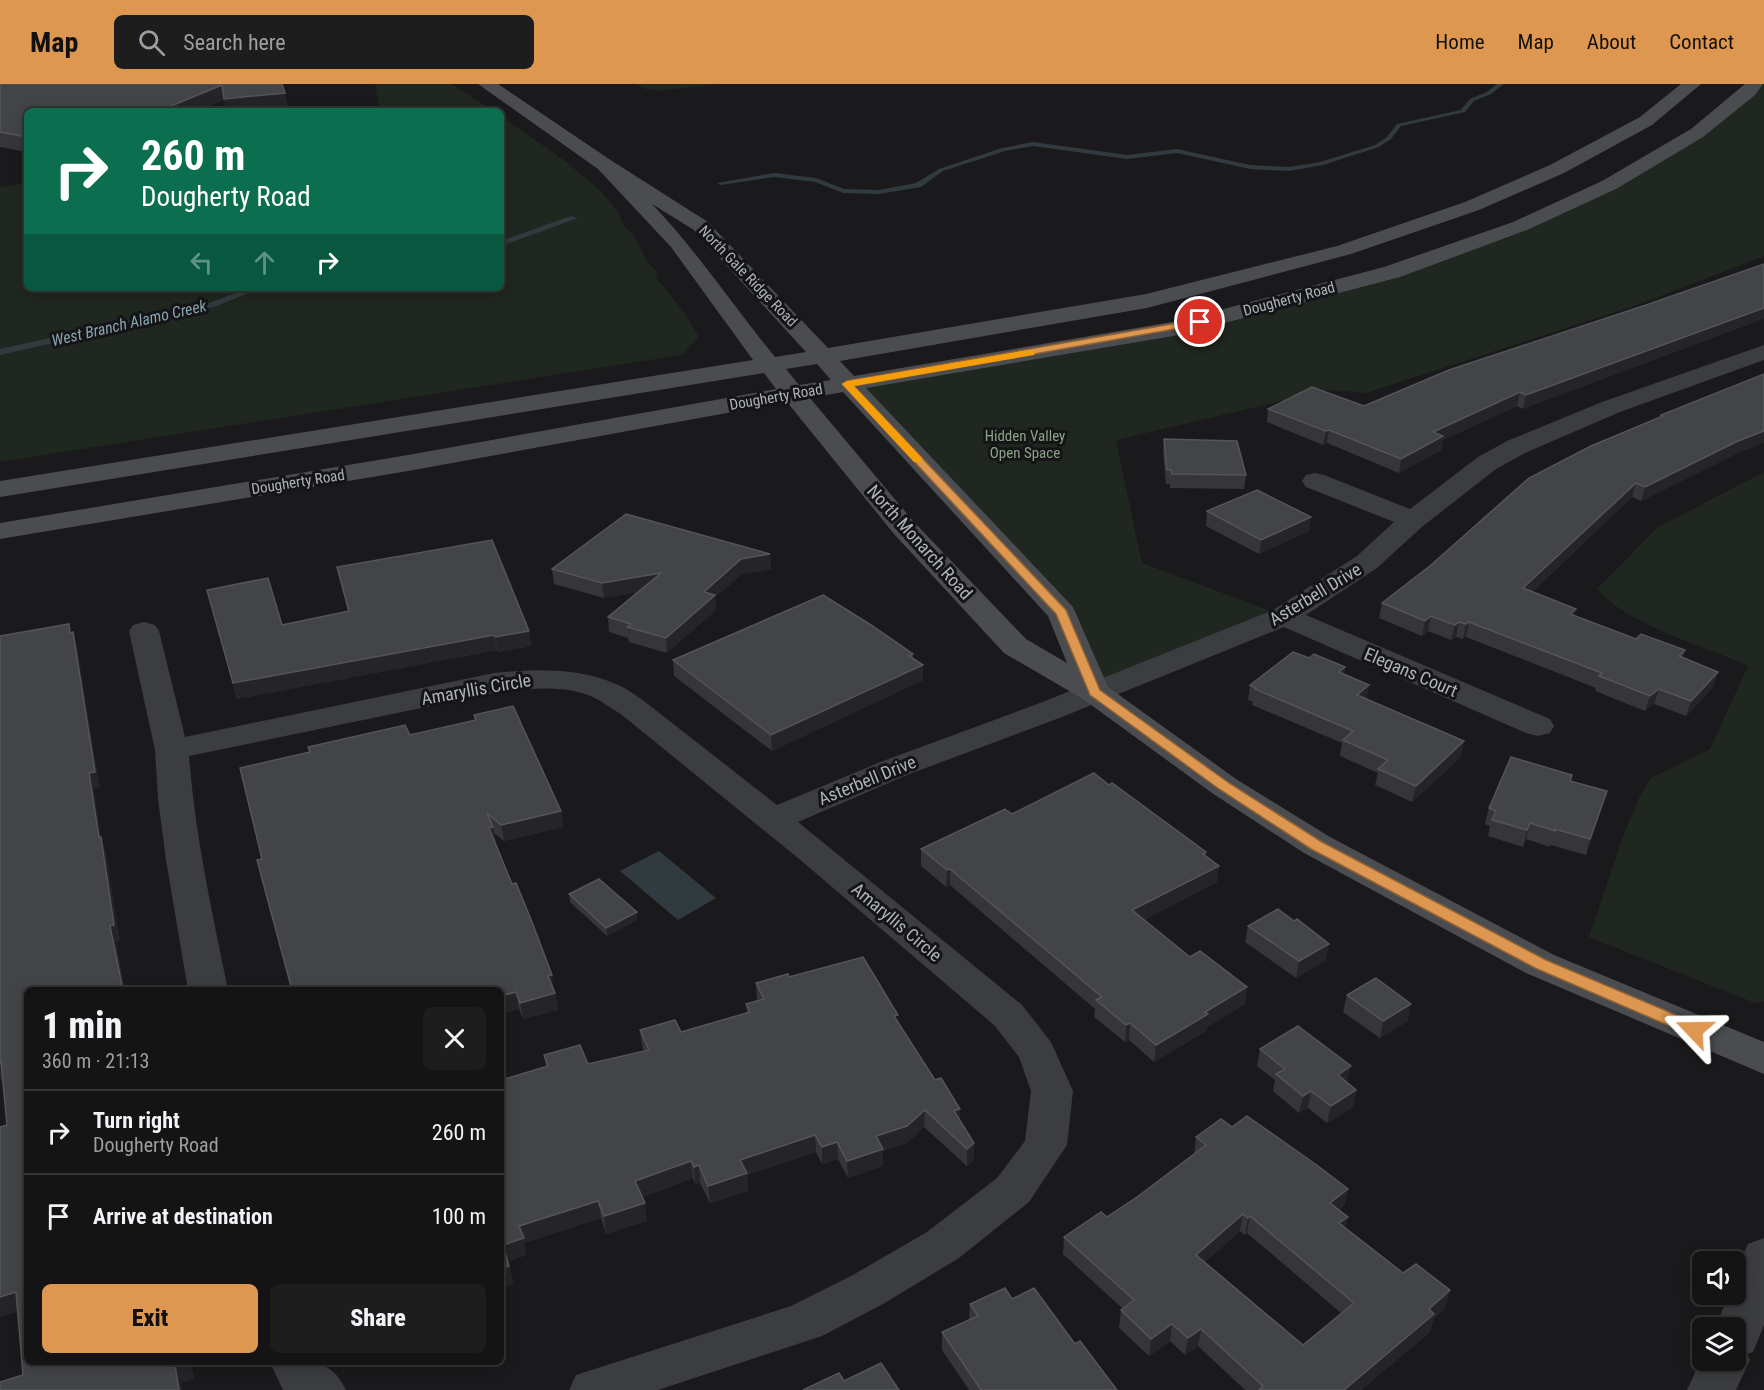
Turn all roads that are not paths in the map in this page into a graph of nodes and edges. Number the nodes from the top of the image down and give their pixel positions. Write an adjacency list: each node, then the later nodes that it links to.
1 (487, 84): 4 (main road, North Gale Ridge Road)
2 (1692, 84): 6 (main road, Dougherty Road)
3 (1754, 84): 8 (main road, Dougherty Road)
4 (605, 165): 6 (main road, North Gale Ridge Road); 7 (main road, North Gale Ridge Road)
5 (1764, 352): 12 (street, Asterbell Drive)
6 (825, 356): 7 (main road, Dougherty Road); 8 (main road, North Gale Ridge Road)
7 (769, 364): 9 (main road, North Monarch Road); 11 (main road, Dougherty Road)
8 (847, 384): 9 (main road, Dougherty Road); 16 (main road)
9 (795, 393): 13 (main road, Dougherty Road); 16 (main road, North Monarch Road)
10 (1315, 481): 12 (street)
11 (0, 489)
12 (1413, 520): 14 (street, Asterbell Drive)
13 (0, 531)
14 (1284, 616): 16 (street, Asterbell Drive); 17 (street, Elegans Court)
15 (144, 631): 18 (street)
16 (1094, 692): 19 (street, Asterbell Drive); 21 (main road, North Monarch Road)
17 (1538, 726)
18 (172, 750): 19 (street, Amaryllis Circle); 20 (street)
19 (773, 820): 26 (street, Amaryllis Circle)
20 (207, 987)
21 (1764, 1059)
22 (1764, 1257): 23 (street)
23 (1743, 1317)
24 (295, 1365): 27 (street)
25 (1720, 1371): 29 (street)
26 (654, 1380): 28 (street, Amaryllis Circle)
27 (322, 1390)
28 (593, 1390)
29 (1711, 1390)

